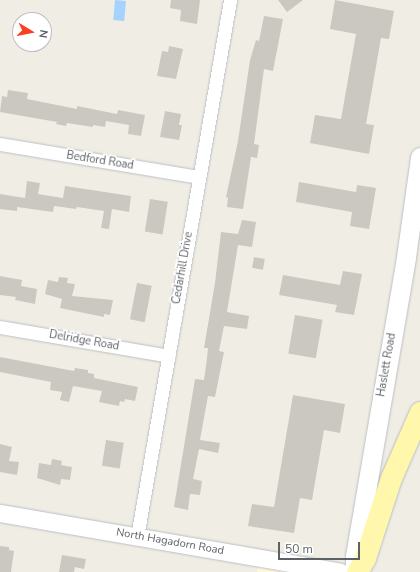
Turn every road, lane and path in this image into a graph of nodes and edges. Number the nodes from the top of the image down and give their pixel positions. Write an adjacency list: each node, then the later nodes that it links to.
1 (230, 0): 4 (street, Cedarhill Drive)
2 (0, 144): 4 (street, Bedford Road)
3 (420, 157): 11 (main road, Haslett Road)
4 (199, 177): 6 (street, Cedarhill Drive)
5 (0, 327): 6 (street, Delridge Road)
6 (169, 356): 9 (street, Cedarhill Drive)
7 (420, 412): 11 (main road)
8 (0, 513): 9 (street, North Hagadorn Road)
9 (137, 537): 10 (street, North Hagadorn Road)
10 (340, 572)
11 (356, 572)

